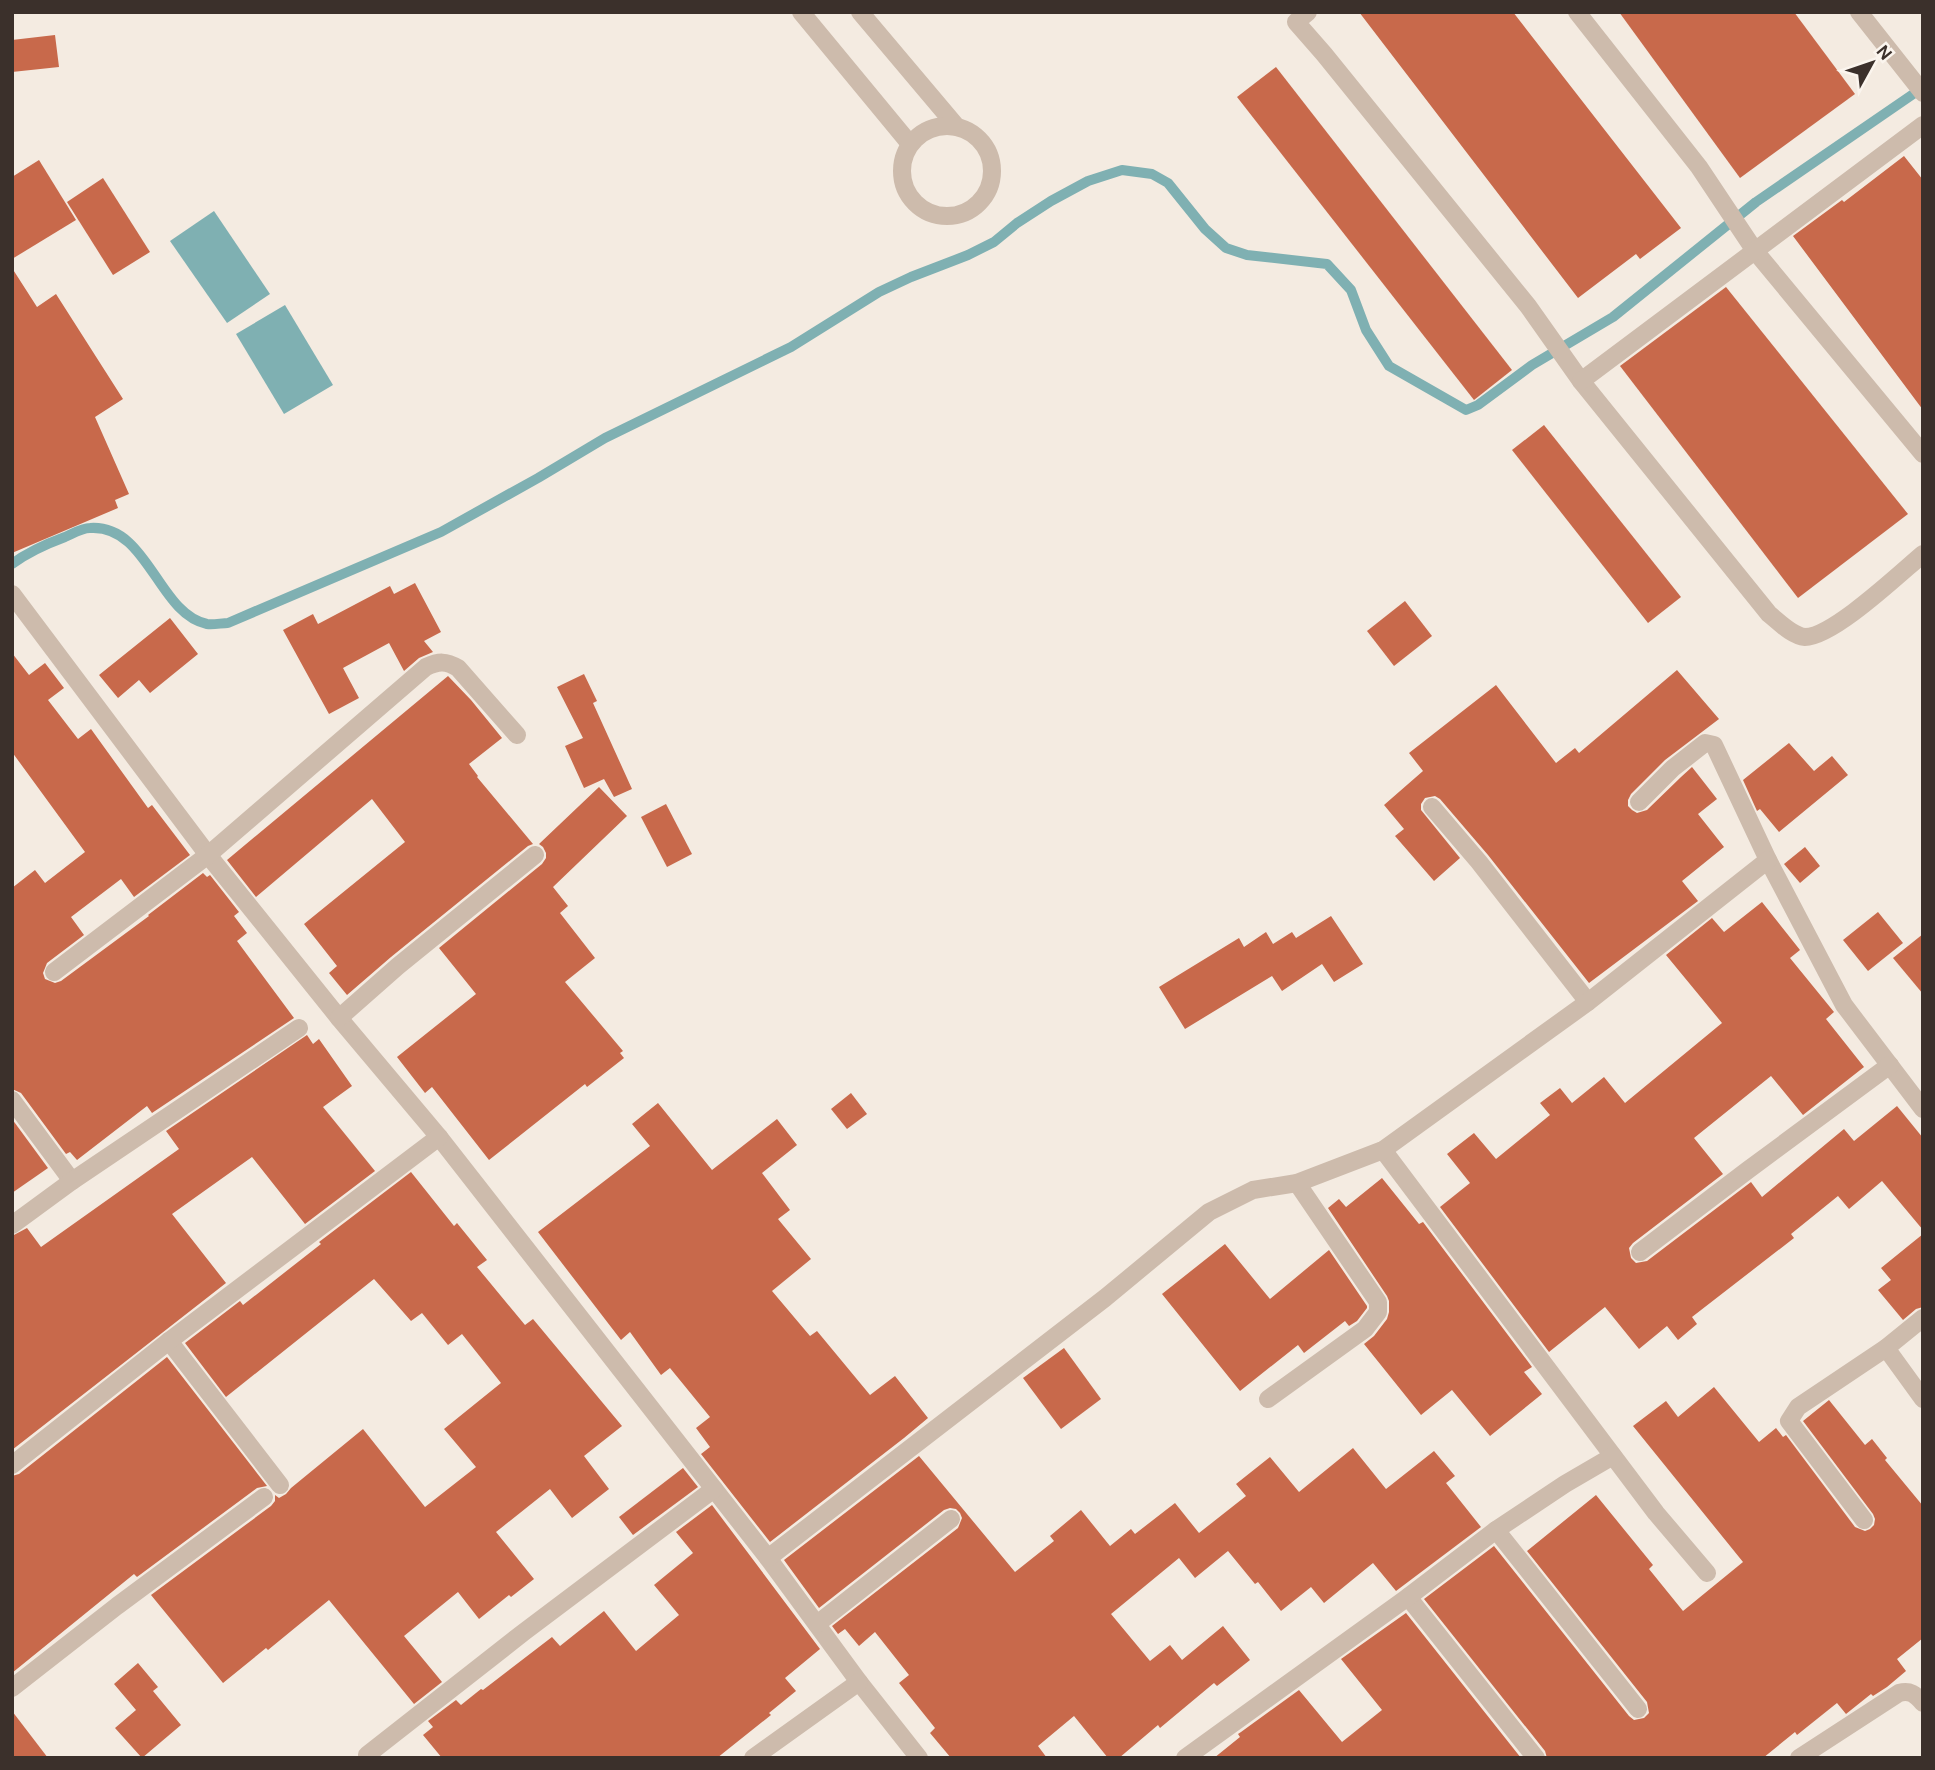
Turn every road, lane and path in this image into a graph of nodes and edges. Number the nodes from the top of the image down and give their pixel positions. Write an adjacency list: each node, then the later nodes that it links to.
1 (801, 12): 9 (street)
2 (860, 12): 8 (street)
3 (1577, 12): 10 (street)
4 (1859, 12): 6 (street)
5 (1297, 16): 11 (street)
6 (1923, 93)
7 (1923, 125): 10 (street)
8 (957, 127): 9 (street); 9 (street)
9 (910, 144)
10 (1751, 244): 11 (street); 12 (street)
11 (1579, 377): 13 (street)
12 (1923, 454)
13 (1923, 554)
14 (12, 594): 18 (street)
15 (517, 735): 18 (street)
16 (1639, 802): 20 (street)
17 (1432, 807): 22 (street)
18 (208, 855): 21 (street); 23 (street)
19 (535, 855): 23 (street)
20 (1768, 860): 22 (street); 25 (street)
21 (54, 972)
22 (1588, 1002): 29 (street)
23 (339, 1018): 28 (street)
24 (299, 1028): 30 (street)
25 (1890, 1065): 27 (street); 33 (street)
26 (12, 1100): 30 (street)
27 (1923, 1109)
28 (439, 1137): 35 (street); 42 (street)
29 (1383, 1150): 31 (street); 39 (street)
30 (72, 1181): 32 (street)
31 (1297, 1184): 37 (street); 47 (street)
32 (12, 1225)
33 (1640, 1252)
34 (1923, 1318): 36 (street)
35 (169, 1341): 40 (street); 41 (street)
36 (1886, 1348): 38 (street); 45 (street)
37 (1268, 1399)
38 (1923, 1399)
39 (1613, 1456): 46 (street); 48 (street)
40 (12, 1465)
41 (280, 1485)
42 (714, 1489): 47 (street); 55 (street)
43 (264, 1497): 52 (street)
44 (951, 1519): 50 (street)
45 (1864, 1520)
46 (1496, 1530): 49 (street); 54 (street)
47 (768, 1558): 50 (street)
48 (1707, 1573)
49 (1408, 1597): 58 (street); 59 (street)
50 (817, 1624): 51 (street)
51 (859, 1682): 56 (street); 57 (street)
52 (12, 1688)
53 (1923, 1703): 60 (street)
54 (1637, 1709)
55 (367, 1755)
56 (753, 1758)
57 (919, 1758)
58 (1185, 1758)
59 (1536, 1758)
60 (1799, 1758)

